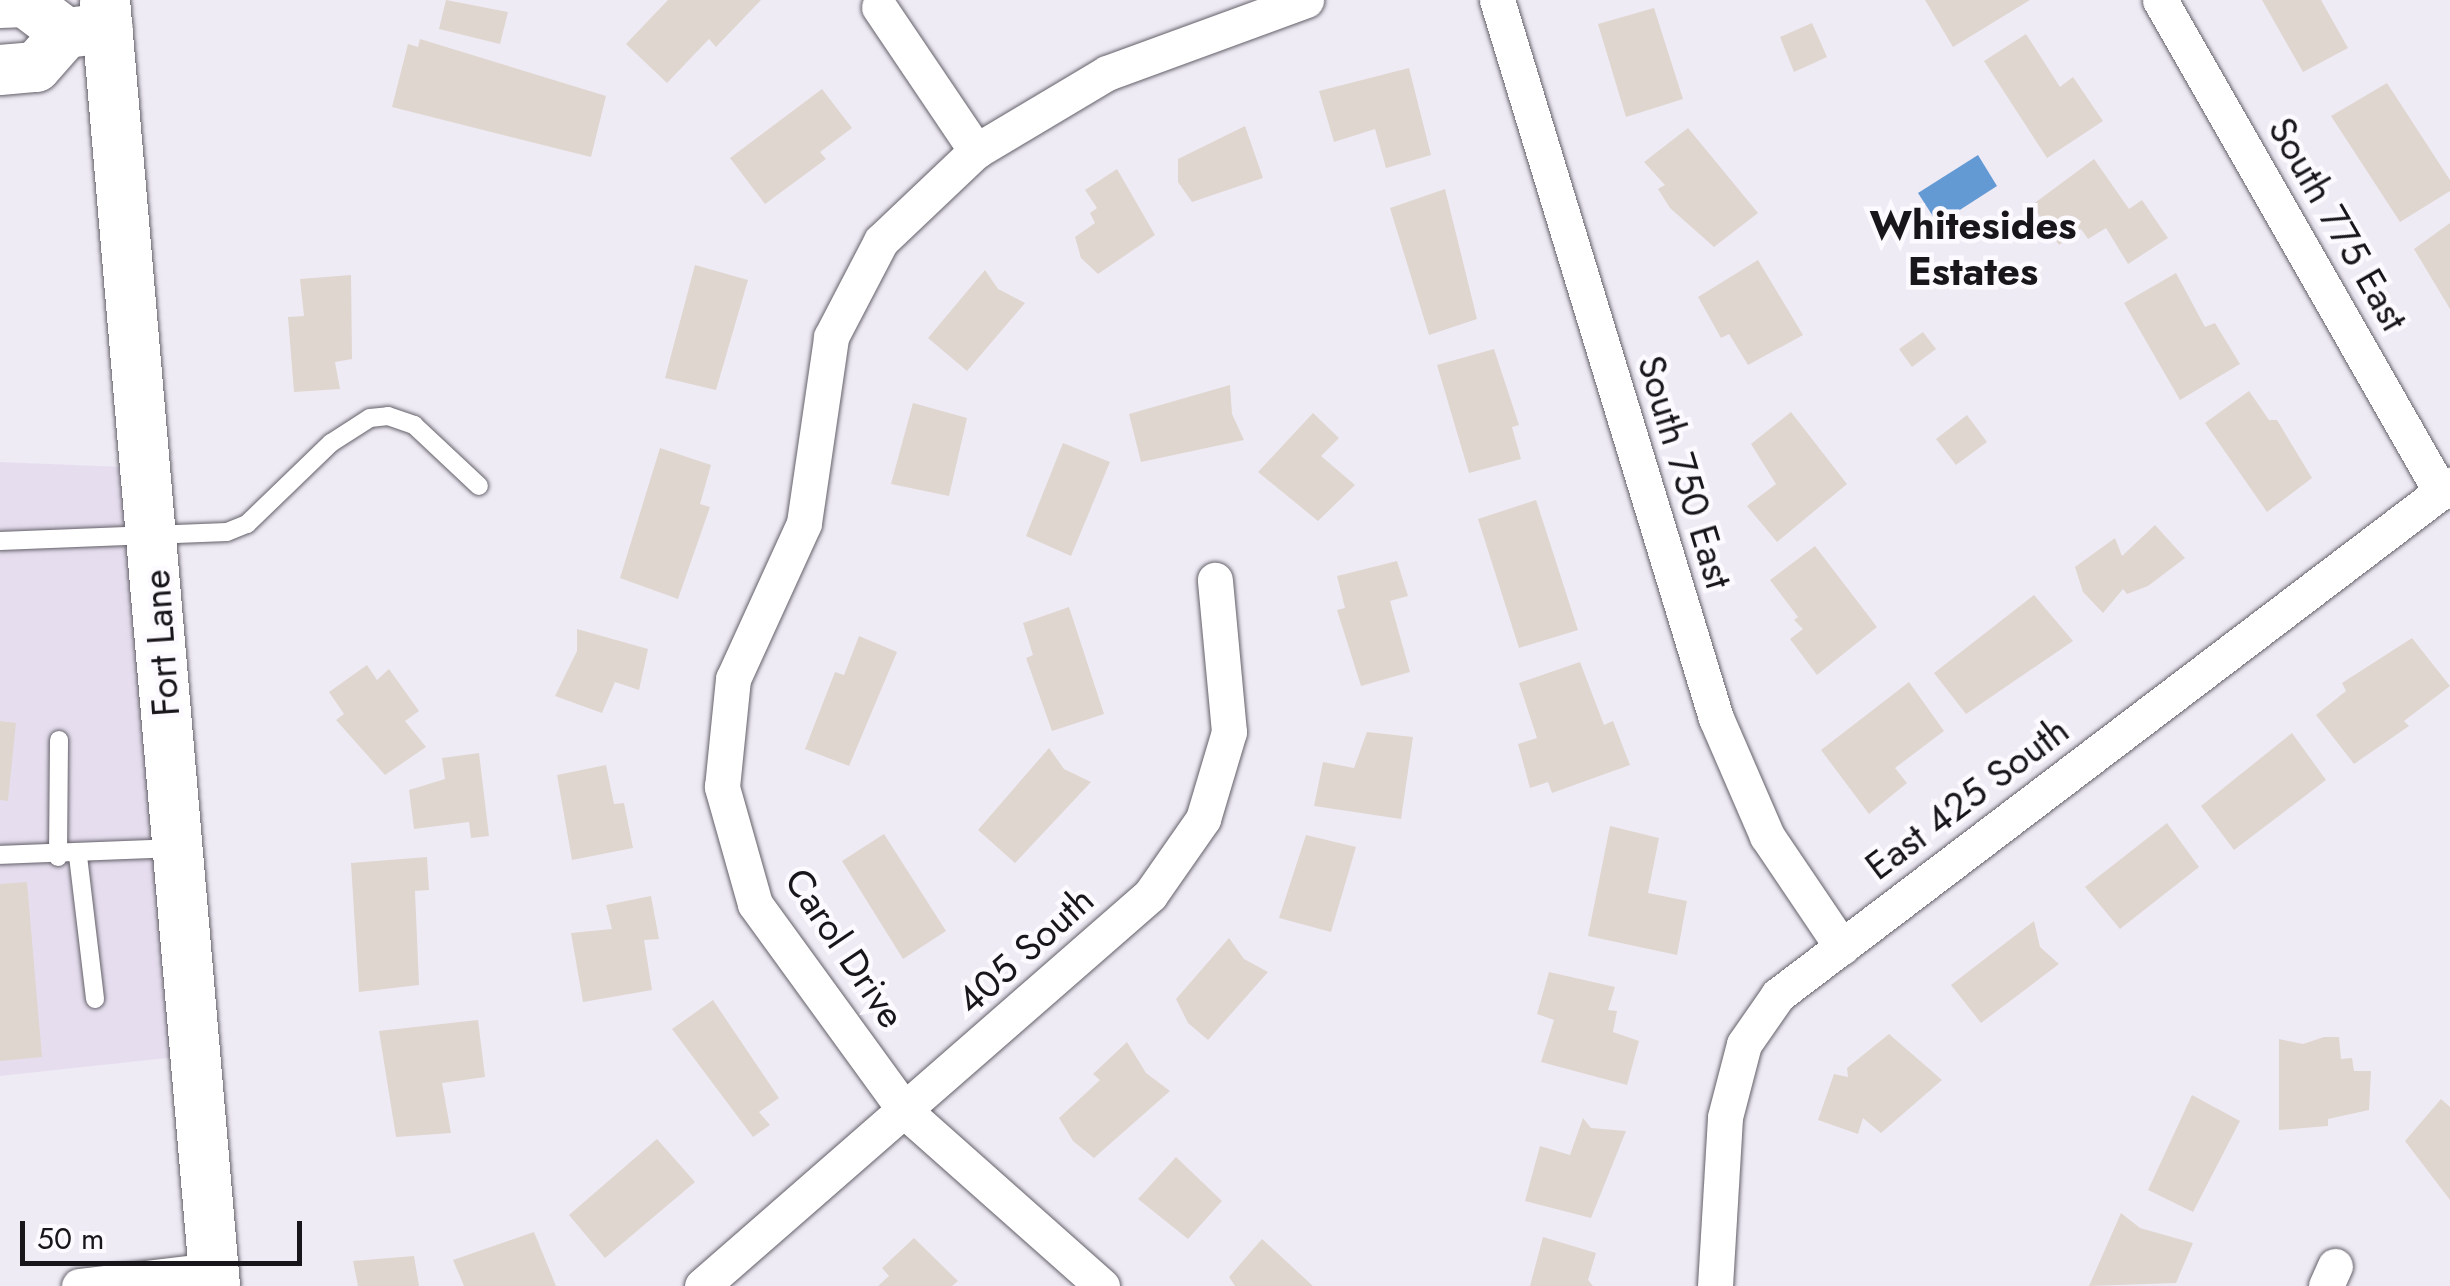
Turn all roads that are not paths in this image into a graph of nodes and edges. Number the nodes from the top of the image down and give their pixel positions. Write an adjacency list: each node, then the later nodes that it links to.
1 (1306, 0): 8 (street, Carol Drive)
2 (1497, 0): 19 (street, South 750 East)
3 (2160, 0): 10 (street, South 775 East)
4 (0, 4): 6 (main road)
5 (879, 7): 8 (street)
6 (93, 20): 7 (main road); 11 (main road, Fort Lane)
7 (0, 70)
8 (976, 152): 21 (street, Carol Drive)
9 (479, 486): 11 (lane)
10 (2446, 488): 19 (street, East 425 South)
11 (154, 537): 12 (lane); 15 (main road, Fort Lane)
12 (0, 541)
13 (1215, 580): 21 (street, 405 South)
14 (59, 740): 18 (lane)
15 (176, 848): 17 (lane); 22 (main road, Fort Lane)
16 (0, 855): 18 (lane)
17 (78, 856): 18 (lane); 20 (lane)
18 (58, 857)
19 (1842, 947): 26 (street, East 425 South)
20 (95, 999)
21 (906, 1112): 24 (street, 405 South); 25 (street, Carol Drive)
22 (214, 1278): 23 (street)
23 (79, 1286)
24 (702, 1286)
25 (1102, 1286)
26 (1715, 1286)

